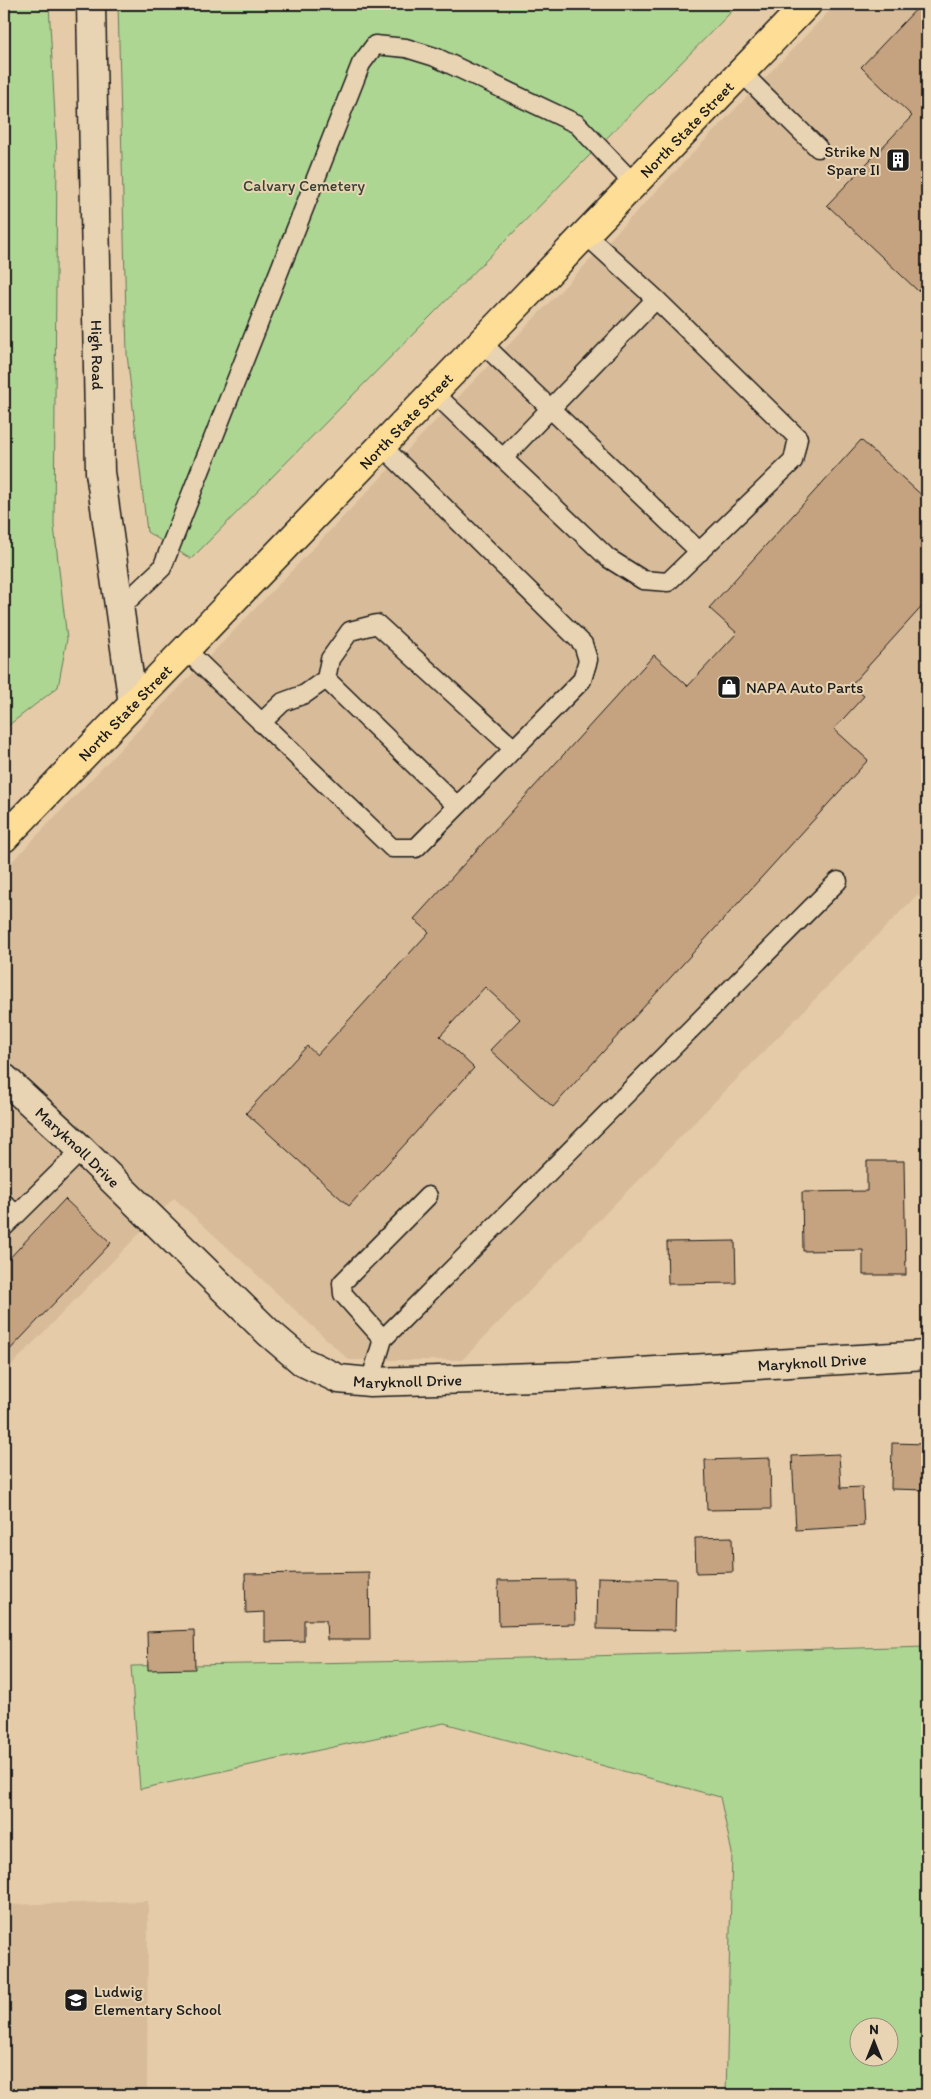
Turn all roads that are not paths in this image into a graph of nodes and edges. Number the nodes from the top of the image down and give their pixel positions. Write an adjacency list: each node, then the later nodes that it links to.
1 (91, 4): 14 (street, High Road)
2 (807, 4): 3 (main road, North State Street)
3 (741, 72): 4 (lane); 5 (main road, North State Street)
4 (818, 148)
5 (633, 184): 6 (main road, North State Street); 14 (lane)
6 (585, 234): 7 (lane); 8 (main road, North State Street)
7 (656, 299): 10 (lane); 13 (lane)
8 (482, 343): 9 (main road, North State Street); 10 (lane)
9 (434, 393): 11 (main road, North State Street); 12 (lane)
10 (550, 409): 12 (lane); 13 (lane)
11 (382, 446): 15 (main road, North State Street); 19 (lane)
12 (504, 457): 13 (lane)
13 (700, 552)
14 (119, 609): 17 (street, High Road)
15 (186, 650): 17 (main road, North State Street); 18 (lane)
16 (326, 679): 18 (lane); 19 (lane); 20 (lane)
17 (133, 704): 21 (main road, North State Street)
18 (261, 724): 20 (lane)
19 (514, 749): 20 (lane)
20 (457, 806)
21 (4, 838)
22 (838, 881): 27 (lane)
23 (4, 1078): 24 (street, Maryknoll Drive)
24 (82, 1150): 26 (lane); 29 (street, Maryknoll Drive)
25 (428, 1196): 27 (lane)
26 (8, 1215)
27 (383, 1339): 29 (lane)
28 (927, 1355): 29 (street, Maryknoll Drive)
29 (370, 1382)

